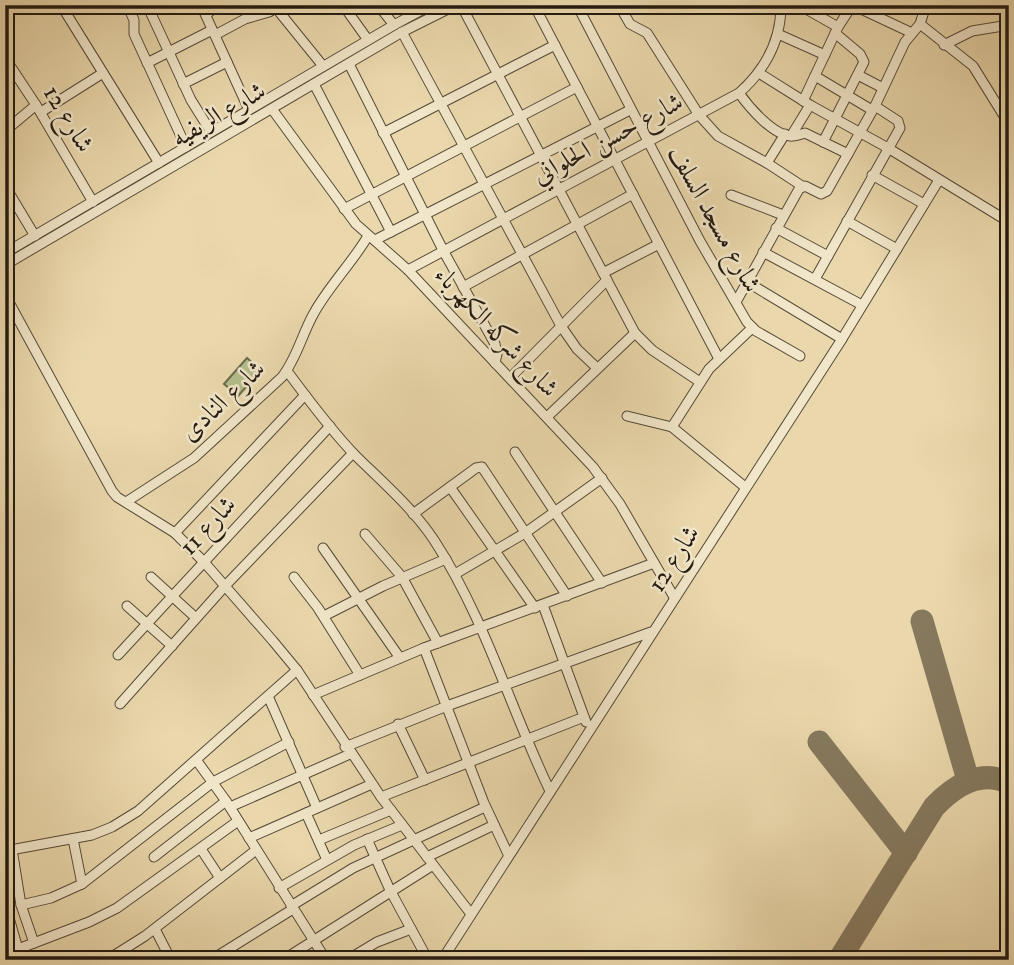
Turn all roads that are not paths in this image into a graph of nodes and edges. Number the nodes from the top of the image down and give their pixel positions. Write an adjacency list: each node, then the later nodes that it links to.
1 (61, 5): 39 (street)
2 (127, 5): 19 (street)
3 (201, 5): 20 (street)
4 (218, 5): 20 (street)
5 (344, 5): 29 (street)
6 (378, 5): 22 (street)
7 (431, 5): 22 (street, شارع الريفيه)
8 (458, 5): 26 (street, شارع الريفيه); 41 (street)
9 (534, 5): 30 (street)
10 (577, 5): 57 (street, شارع مسجد السلف)
11 (619, 5): 58 (street)
12 (781, 5): 28 (street, شارع حسن الحلواني)
13 (799, 5): 24 (street)
14 (909, 5): 18 (street)
15 (151, 6): 19 (street); 32 (street)
16 (850, 6): 24 (street); 27 (street)
17 (278, 7): 25 (street); 38 (street)
18 (925, 9): 21 (street)
19 (133, 15): 36 (street)
20 (206, 15): 25 (street)
21 (920, 24): 27 (street); 31 (street)
22 (394, 25): 29 (street, شارع الريفيه)
23 (1009, 25): 31 (street)
24 (837, 30): 33 (street); 42 (street)
25 (214, 32): 32 (street); 35 (street)
26 (402, 32): 37 (street, شارع الريفيه); 52 (street)
27 (912, 33): 47 (street)
28 (778, 34): 33 (street); 40 (street, شارع حسن الحلواني)
29 (368, 40): 38 (street, شارع الريفيه)
30 (555, 45): 41 (street); 46 (street)
31 (944, 45): 61 (street)
32 (169, 52): 36 (street); 44 (street)
33 (825, 55): 43 (street)
34 (5, 58): 54 (street, شارع 12)
35 (227, 62): 44 (street); 55 (street)
36 (147, 63): 70 (street)
37 (349, 64): 45 (street, شارع الريفيه); 65 (street)
38 (323, 66): 50 (street, شارع الريفيه)
39 (103, 73): 54 (street); 76 (street)
40 (759, 73): 48 (street, شارع حسن الحلواني); 51 (street)
41 (497, 74): 52 (street); 59 (street)
42 (858, 75): 47 (street); 49 (street)
43 (815, 76): 49 (street); 51 (street)
44 (183, 84): 64 (street)
45 (314, 85): 56 (street, شارع الريفيه); 86 (street)
46 (577, 87): 59 (street); 62 (street)
47 (883, 88): 53 (street)
48 (739, 93): 58 (street, شارع حسن الحلواني); 67 (street)
49 (848, 95): 53 (street); 60 (street)
50 (263, 102): 55 (street, شارع الريفيه); 56 (street, شارع شركه الكهرباء)
51 (807, 103): 60 (street); 67 (street)
52 (440, 104): 65 (street); 71 (street)
53 (873, 108): 66 (street); 72 (street)
54 (38, 109): 63 (street); 88 (street, شارع 12)
55 (249, 110): 64 (street, شارع الريفيه)
56 (270, 110): 90 (street, شارع شركه الكهرباء); 108 (street, شارع الريفيه)
57 (630, 110): 62 (street); 68 (street, شارع مسجد السلف)
58 (699, 115): 68 (street, شارع حسن الحلواني); 77 (street)
59 (520, 117): 71 (street); 74 (street)
60 (835, 119): 66 (street); 69 (street)
61 (1009, 124)
62 (598, 127): 74 (street); 75 (street)
63 (5, 131)
64 (211, 132): 70 (street, شارع الريفيه)
65 (383, 133): 79 (street)
66 (860, 133): 72 (street); 73 (street)
67 (788, 135): 69 (street); 77 (street)
68 (647, 142): 75 (street, شارع حسن الحلواني); 115 (street, شارع مسجد السلف)
69 (823, 142): 73 (street)
70 (187, 147): 76 (street, شارع الريفيه)
71 (463, 147): 79 (street); 81 (street)
72 (888, 148): 78 (street); 80 (street)
73 (848, 154): 83 (street)
74 (541, 156): 81 (street); 84 (street)
75 (615, 160): 84 (street, شارع حسن الحلواني); 85 (street)
76 (159, 163): 88 (street, شارع الريفيه)
77 (768, 163): 83 (street)
78 (872, 175): 89 (street); 94 (street)
79 (406, 177): 86 (street); 91 (street)
80 (939, 180): 89 (street, شارع 12); 95 (street)
81 (484, 185): 91 (street); 93 (street)
82 (5, 186): 99 (street)
83 (802, 186): 92 (street)
84 (559, 190): 93 (street, شارع حسن الحلواني); 96 (street)
85 (633, 194): 96 (street); 101 (street)
86 (372, 195): 90 (street); 98 (street)
87 (731, 195): 92 (street)
88 (93, 202): 99 (street, شارع الريفيه)
89 (924, 204): 102 (street, شارع 12)
90 (344, 209): 100 (street, شارع شركه الكهرباء)
91 (425, 215): 98 (street); 103 (street)
92 (783, 215): 97 (street)
93 (503, 220): 103 (street, شارع حسن الحلواني); 106 (street)
94 (846, 221): 102 (street); 107 (street)
95 (1009, 222)
96 (577, 224): 106 (street); 110 (street)
97 (776, 228): 104 (street); 107 (street)
98 (391, 232): 100 (street)
99 (35, 236): 105 (street, شارع الريفيه)
100 (372, 238): 109 (street, شارع شركه الكهرباء); 125 (street, شارع النادى)
101 (659, 244): 110 (street); 122 (street)
102 (897, 249): 116 (street, شارع 12)
103 (444, 252): 109 (street, شارع حسن الحلواني); 113 (street)
104 (763, 252): 111 (street); 112 (street)
105 (5, 253)
106 (522, 254): 113 (street); 117 (street)
107 (828, 256): 111 (street)
108 (5, 265)
109 (408, 270): 123 (street, شارع شركه الكهرباء)
110 (605, 276): 117 (street); 119 (street)
111 (815, 279): 116 (street)
112 (747, 282): 115 (street); 120 (street)
113 (463, 287): 123 (street)
114 (5, 295): 138 (street)
115 (736, 302): 118 (street, شارع مسجد السلف)
116 (862, 305): 120 (street, شارع 12)
117 (561, 326): 124 (street); 126 (street)
118 (752, 328): 121 (street, شارع مسجد السلف); 122 (street)
119 (635, 333): 124 (street); 127 (street)
120 (842, 339): 137 (street, شارع 12)
121 (800, 356)
122 (719, 359): 127 (street)
123 (495, 363): 126 (street, شارع شركه الكهرباء)
124 (597, 368): 130 (street)
125 (286, 371): 128 (street); 138 (street, شارع النادى)
126 (510, 378): 130 (street, شارع شركه الكهرباء)
127 (700, 382): 132 (street)
128 (305, 395): 131 (street); 141 (street)
129 (627, 416): 132 (street)
130 (547, 417): 135 (street, شارع شركه الكهرباء)
131 (330, 426): 134 (street); 147 (street, شارع 11)
132 (672, 427): 137 (street)
133 (515, 452): 139 (street)
134 (353, 453): 140 (street); 154 (street)
135 (602, 478): 139 (street); 148 (street, شارع شركه الكهرباء)
136 (450, 487): 140 (street); 142 (street); 145 (street)
137 (746, 487): 158 (street, شارع 12)
138 (126, 502): 141 (street)
139 (555, 513): 142 (street); 153 (street)
140 (413, 514): 146 (street)
141 (175, 533): 147 (street)
142 (525, 533): 145 (street); 156 (street)
143 (365, 534): 152 (street)
144 (323, 548): 157 (street)
145 (494, 552): 149 (street); 160 (street)
146 (446, 559): 149 (street); 152 (street)
147 (204, 562): 154 (street); 155 (street, شارع 11)
148 (654, 563): 153 (street); 158 (street, شارع شركه الكهرباء)
149 (455, 574): 164 (street)
150 (151, 577): 155 (street)
151 (294, 577): 161 (street)
152 (402, 577): 157 (street); 166 (street)
153 (602, 583): 156 (street)
154 (225, 586): 162 (street); 172 (street)
155 (172, 596): 162 (street); 163 (street, شارع 11)
156 (567, 596): 160 (street)
157 (359, 597): 161 (street); 170 (street)
158 (674, 597): 165 (street, شارع 12)
159 (127, 606): 163 (street)
160 (539, 607): 164 (street); 171 (street)
161 (324, 616): 173 (street)
162 (196, 618): 167 (street)
163 (147, 624): 167 (street); 169 (street, شارع 11)
164 (482, 626): 166 (street); 174 (street)
165 (651, 632): 171 (street); 181 (street, شارع 12)
166 (438, 643): 168 (street)
167 (172, 646): 177 (street)
168 (424, 648): 170 (street); 178 (street)
169 (118, 655)
170 (400, 658): 173 (street)
171 (564, 663): 174 (street); 179 (street)
172 (297, 670): 175 (street); 176 (street)
173 (360, 675): 175 (street)
174 (504, 685): 178 (street); 182 (street)
175 (313, 695): 184 (street)
176 (268, 696): 183 (street); 185 (street)
177 (120, 704)
178 (447, 706): 180 (street); 186 (street)
179 (583, 717): 181 (street); 182 (street)
180 (398, 724): 184 (street); 188 (street)
181 (589, 730): 191 (street, شارع 12)
182 (526, 740): 186 (street); 191 (street)
183 (289, 742): 187 (street); 189 (street)
184 (348, 750): 187 (street); 190 (street)
185 (197, 761): 189 (street); 202 (street)
186 (468, 762): 188 (street); 194 (street)
187 (304, 775): 193 (street); 195 (street)
188 (425, 780): 192 (street)
189 (213, 782): 193 (street); 215 (street)
190 (372, 784): 192 (street); 195 (street)
191 (550, 791): 209 (street, شارع 12)
192 (381, 797): 196 (street)
193 (228, 804): 198 (street); 210 (street)
194 (485, 807): 200 (street); 205 (street)
195 (317, 808): 197 (street)
196 (391, 810): 199 (street); 204 (street)
197 (306, 813): 201 (street); 204 (street)
198 (238, 821): 201 (street); 206 (street)
199 (402, 825): 203 (street); 205 (street)
200 (494, 825): 209 (street); 213 (street)
201 (248, 838): 208 (street)
202 (73, 839): 207 (street); 215 (street)
203 (367, 839): 211 (street); 212 (street)
204 (319, 840): 212 (street)
205 (413, 840): 211 (street); 213 (street)
206 (201, 849): 214 (street); 225 (street)
207 (9, 850): 219 (street)
208 (256, 850): 214 (street); 216 (street)
209 (508, 855): 221 (street, شارع 12)
210 (154, 857)
211 (375, 858): 217 (street); 220 (street)
212 (327, 859): 216 (street)
213 (430, 861): 217 (street); 221 (street)
214 (220, 878): 222 (street)
215 (82, 884): 219 (street)
216 (279, 888): 220 (street)
217 (390, 890): 223 (street); 224 (street)
218 (5, 904): 226 (street)
219 (21, 905): 225 (street)
220 (292, 908): 224 (street); 230 (street)
221 (471, 914): 235 (street, شارع 12)
222 (155, 929): 228 (street); 229 (street)
223 (411, 929): 233 (street); 234 (street)
224 (313, 940): 231 (street); 232 (street)
225 (34, 943): 226 (street)
226 (18, 949): 227 (street)
227 (5, 954)
228 (107, 960)
229 (172, 960)
230 (211, 960)
231 (283, 960)
232 (326, 960)
233 (347, 960)
234 (428, 960)
235 (442, 960)

